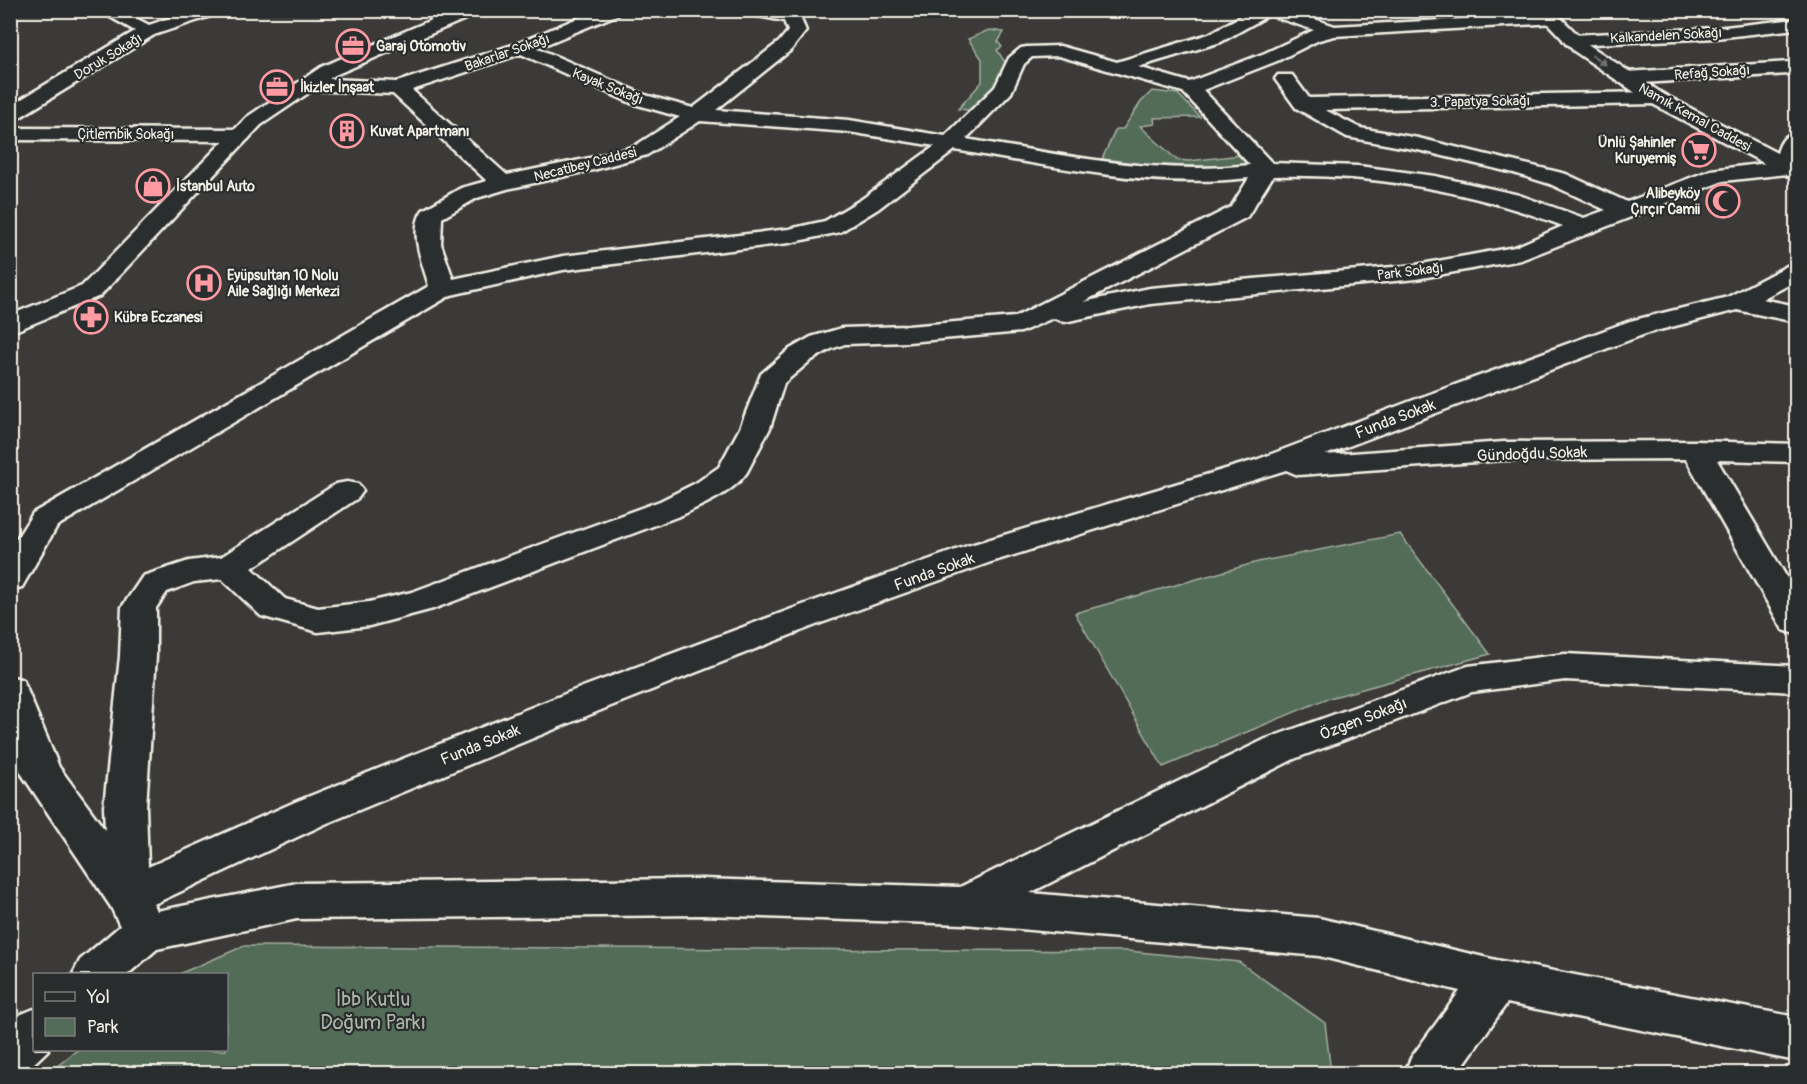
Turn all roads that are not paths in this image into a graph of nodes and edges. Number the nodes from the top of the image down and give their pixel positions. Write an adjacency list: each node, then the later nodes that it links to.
1 (106, 10): 10 (street)
2 (211, 10): 10 (street, Doruk Sokağı)
3 (613, 10): 13 (street, Bakarlar Sokağı)
4 (753, 10): 7 (street)
5 (1268, 10): 11 (street); 14 (street)
6 (461, 12): 18 (street)
7 (792, 14): 24 (street, Necatibey Caddesi)
8 (1547, 15): 11 (street); 12 (street, Namık Kemal Caddesi)
9 (1797, 24): 12 (street, Kalkandelen Sokağı)
10 (148, 31): 23 (street, Doruk Sokağı)
11 (1334, 31): 20 (street)
12 (1572, 40): 16 (street, Namık Kemal Caddesi, one-way to 16)
13 (522, 48): 19 (street, Bakarlar Sokağı); 24 (street, Kayak Sokağı)
14 (1119, 67): 20 (street); 28 (street)
15 (1797, 70): 16 (street, Refağ Sokağı)
16 (1626, 78): 21 (street, Namık Kemal Caddesi)
17 (1285, 80): 22 (street)
18 (309, 84): 19 (street); 26 (street)
19 (398, 88): 31 (street)
20 (1190, 88): 29 (street)
21 (1656, 98): 22 (street, 3. Papatya Sokağı); 30 (street, Namık Kemal Caddesi)
22 (1304, 104): 32 (street)
23 (10, 115)
24 (697, 115): 28 (street, Kayak Sokağı); 31 (street, Necatibey Caddesi)
25 (10, 134): 26 (street, Çitlembik Sokağı)
26 (241, 135): 39 (street)
27 (1797, 138): 30 (street)
28 (948, 143): 29 (street, Kayak Sokağı); 35 (street)
29 (1266, 169): 33 (street, Kayak Sokağı); 38 (street)
30 (1792, 169): 32 (street, Park Sokağı)
31 (502, 183): 35 (street, Necatibey Caddesi)
32 (1626, 210): 33 (street, Park Sokağı)
33 (1584, 226): 38 (street, Park Sokağı)
34 (1797, 271): 36 (street)
35 (443, 289): 45 (street)
36 (1737, 302): 37 (street, Funda Sokak); 42 (street, Funda Sokak)
37 (1797, 314)
38 (1021, 324): 44 (street)
39 (10, 325)
40 (1696, 450): 41 (street, Gündoğdu Sokak); 42 (street, Gündoğdu Sokak); 46 (street)
41 (1797, 453)
42 (1268, 467): 50 (street, Funda Sokak)
43 (347, 491): 44 (street)
44 (230, 567): 50 (street)
45 (10, 579)
46 (1797, 622)
47 (1797, 679): 49 (street, Özgen Sokağı)
48 (10, 689): 50 (street)
49 (964, 906): 50 (street); 52 (street)
50 (136, 914): 51 (street)
51 (97, 973)
52 (1496, 980): 54 (street); 56 (street)
53 (33, 1032): 55 (street)
54 (1797, 1039)
55 (10, 1053)
56 (1428, 1074)

